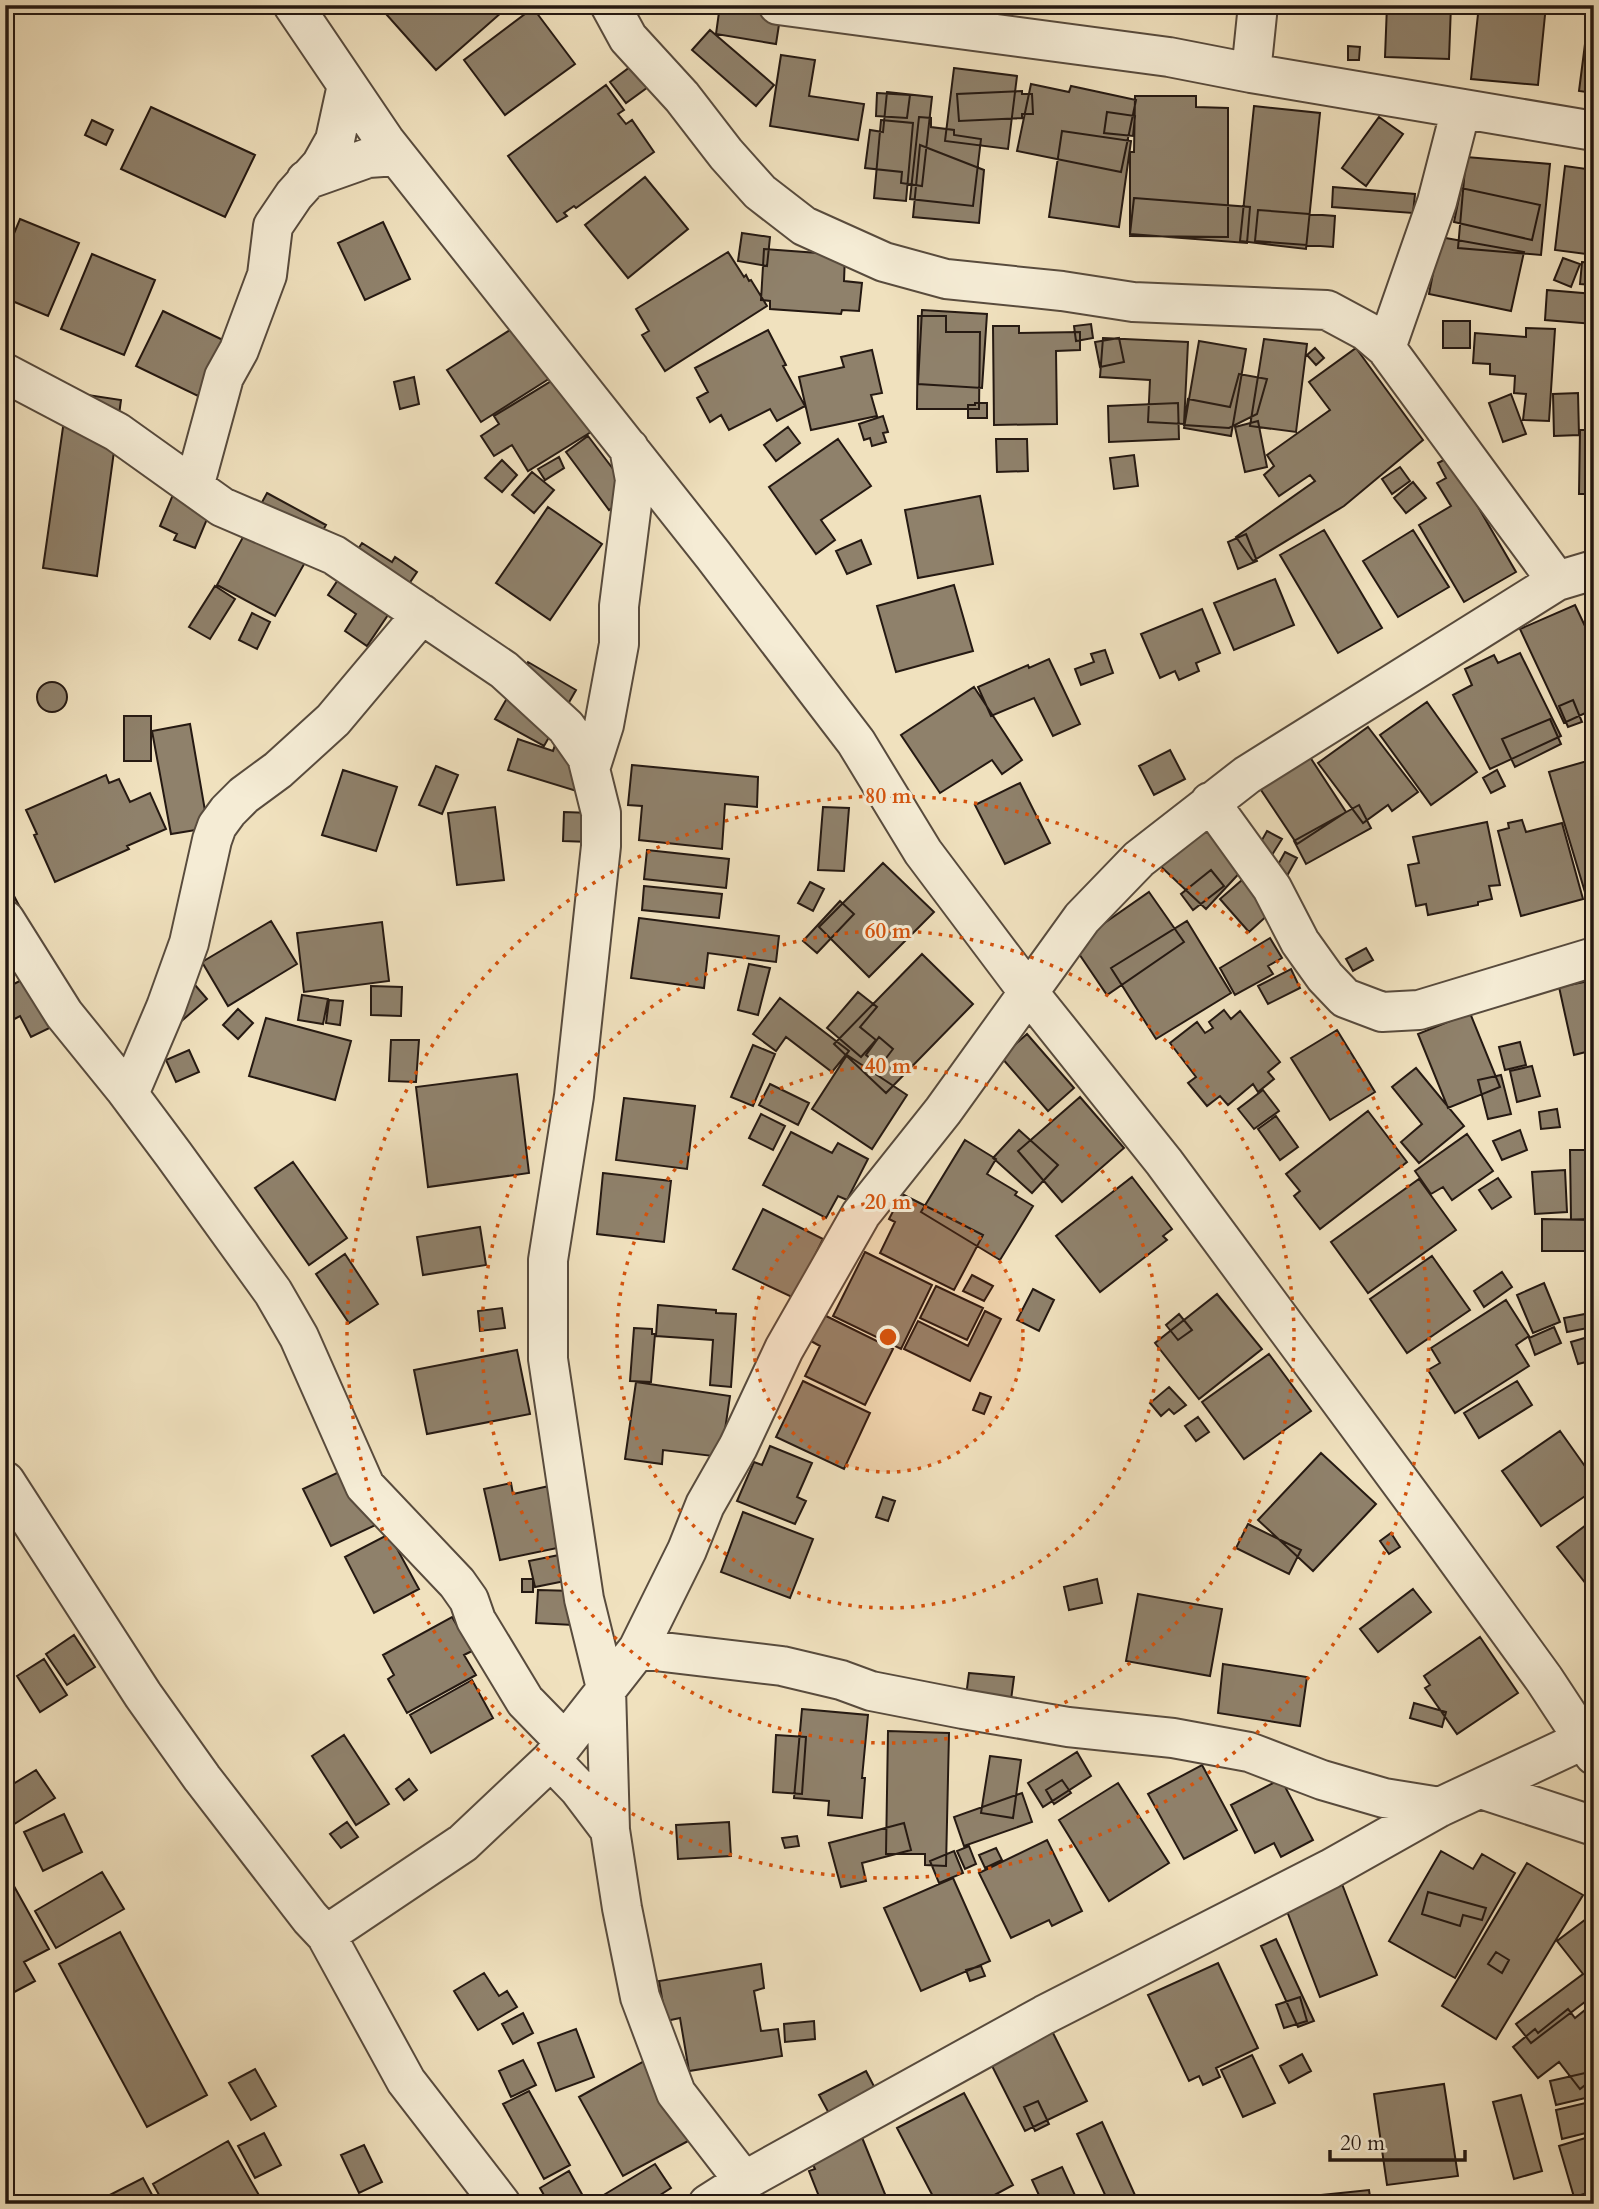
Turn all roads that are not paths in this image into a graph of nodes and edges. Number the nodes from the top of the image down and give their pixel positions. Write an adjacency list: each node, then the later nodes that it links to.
1 (293, 5): 6 (street)
2 (610, 5): 11 (street)
3 (778, 5): 5 (street)
4 (1258, 5): 5 (street)
5 (1251, 74): 7 (street)
6 (347, 85): 9 (street); 10 (street)
7 (1461, 109): 8 (street); 11 (street)
8 (1594, 131)
9 (397, 156): 10 (street); 13 (street)
10 (306, 180): 14 (street)
11 (1386, 348): 16 (street)
12 (5, 373): 14 (street)
13 (629, 448): 18 (street); 22 (street)
14 (194, 486): 17 (street)
15 (1594, 570): 16 (street)
16 (1557, 581): 19 (street)
17 (422, 614): 18 (street); 23 (street)
18 (590, 769): 26 (street)
19 (1210, 802): 21 (street); 22 (street)
20 (5, 920): 23 (street)
21 (1594, 957)
22 (1029, 993): 25 (street); 27 (street)
23 (129, 1094): 28 (street)
24 (5, 1480): 33 (street)
25 (638, 1649): 26 (street); 30 (street)
26 (606, 1688): 28 (street); 32 (street)
27 (1588, 1747): 29 (street)
28 (558, 1751): 32 (street); 33 (street)
29 (1481, 1789): 30 (street); 31 (street)
30 (1440, 1807): 34 (street)
31 (1594, 1826)
32 (610, 1830): 34 (street)
33 (326, 1935): 35 (street)
34 (744, 2181): 36 (street)
35 (500, 2204)
36 (708, 2204)

